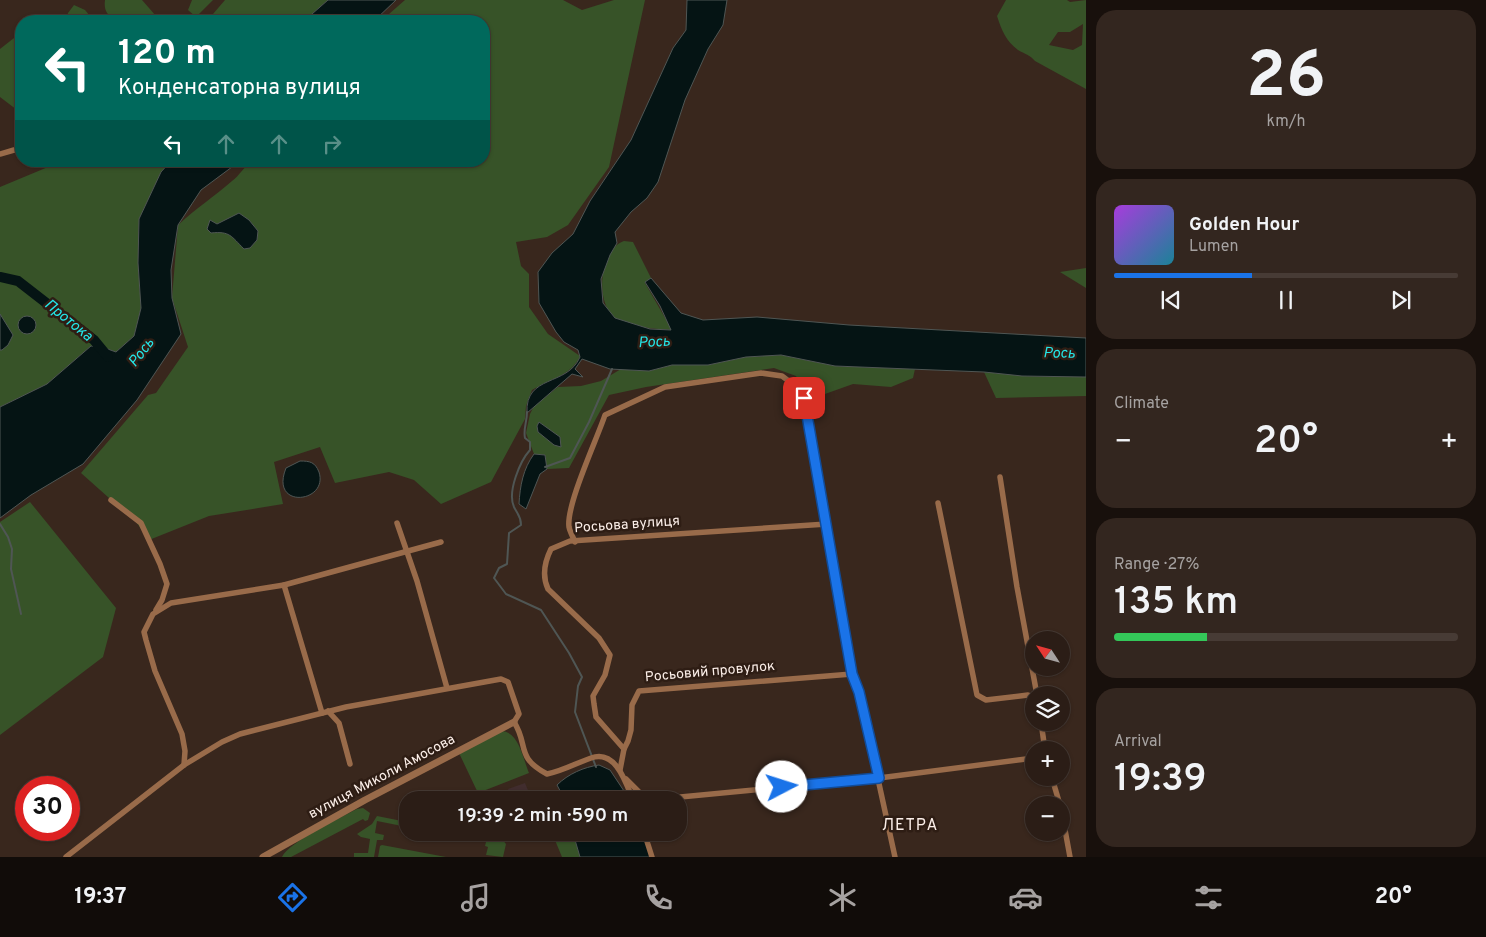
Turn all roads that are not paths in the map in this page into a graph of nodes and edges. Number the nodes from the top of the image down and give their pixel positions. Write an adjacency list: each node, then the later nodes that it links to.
1 (14, 150): 2 (street)
2 (0, 154)
3 (1000, 476): 14 (street)
4 (111, 500): 12 (street)
5 (938, 502): 16 (street)
6 (396, 523): 10 (street)
7 (826, 524): 9 (street, Росьова вулиця); 9 (street); 13 (street)
8 (441, 542): 10 (street)
9 (575, 542): 19 (street, Росьова вулиця)
10 (406, 553): 11 (street); 15 (street)
11 (284, 585): 12 (street); 17 (street)
12 (153, 614): 22 (street)
13 (852, 674): 19 (street, Росьовий провулок); 25 (street)
14 (1035, 686)
15 (447, 688): 17 (street); 18 (street)
16 (1025, 694)
17 (325, 712): 21 (street); 22 (street)
18 (514, 722): 23 (street); 31 (street, вулиця Миколи Амосова)
19 (624, 749): 23 (street, Росьовий провулок)
20 (1025, 759): 25 (street)
21 (350, 764)
22 (184, 765): 32 (street)
23 (620, 770): 24 (street)
24 (624, 778): 26 (street); 27 (street)
25 (879, 778): 28 (street); 34 (street)
26 (629, 791)
27 (638, 791)
28 (687, 796)
29 (647, 841): 33 (street)
30 (1067, 841): 35 (street)
31 (266, 856)
32 (66, 857)
33 (652, 857)
34 (895, 857)
35 (1070, 857)

